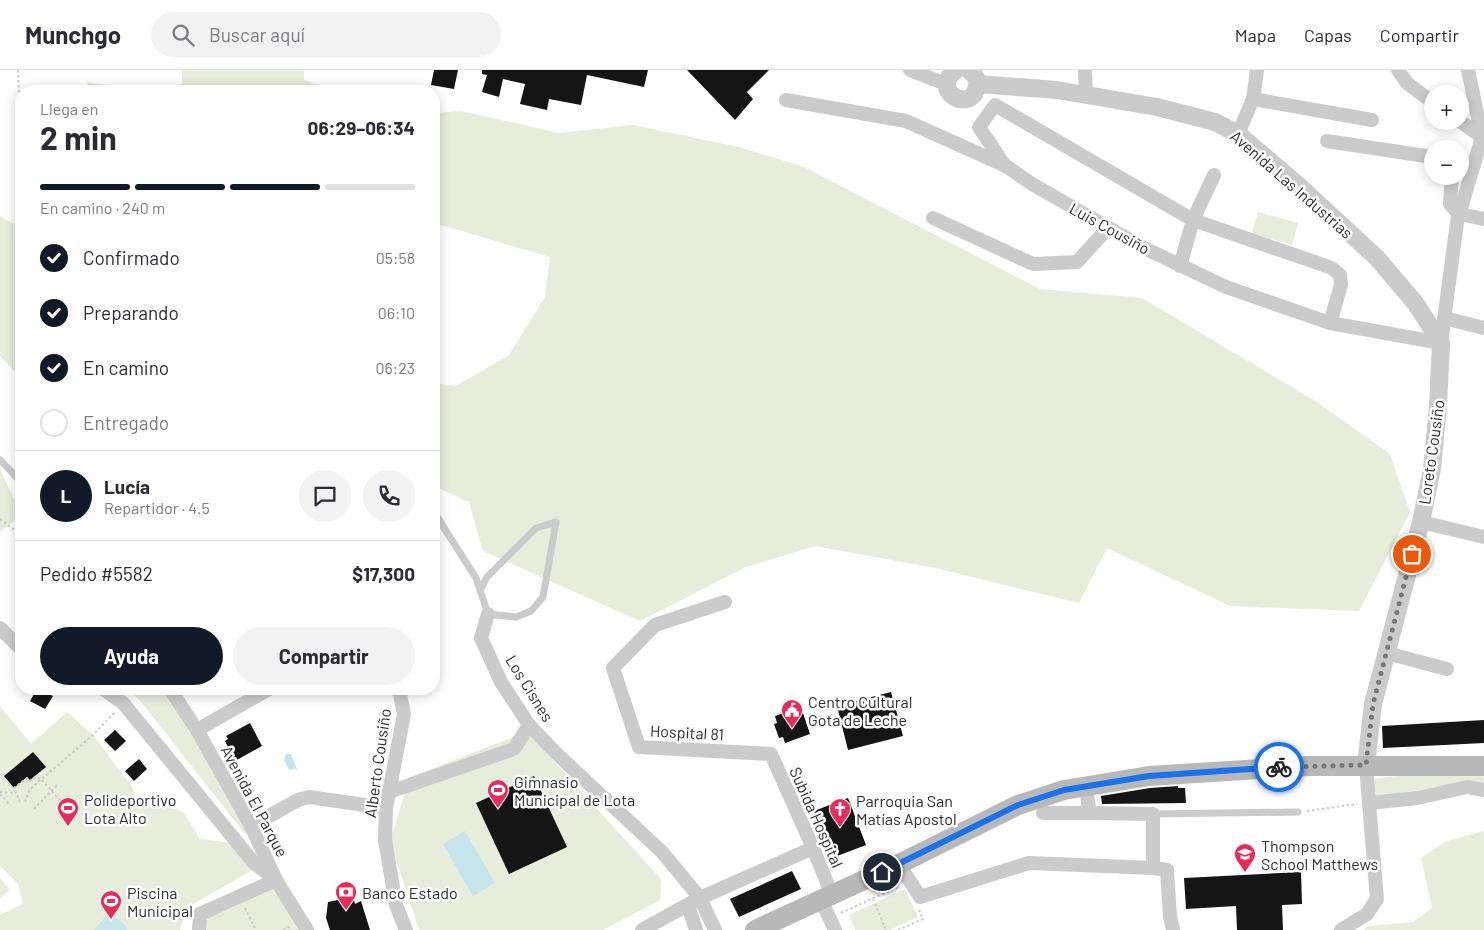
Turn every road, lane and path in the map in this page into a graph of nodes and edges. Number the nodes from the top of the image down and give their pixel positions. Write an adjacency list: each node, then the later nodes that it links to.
1 (18, 70): 9 (path)
2 (910, 70): 7 (street)
3 (1085, 70): 10 (street)
4 (1257, 70): 12 (street)
5 (1398, 70): 11 (street)
6 (1468, 70): 17 (street, Loreto Cousiño)
7 (951, 77): 8 (street)
8 (973, 77): 10 (street, Avenida Las Industrias)
9 (19, 85)
10 (1086, 96): 16 (street, Avenida Las Industrias)
11 (1424, 96)
12 (1253, 99): 14 (street); 16 (street)
13 (786, 100): 20 (street, Luis Cousiño)
14 (1372, 120)
15 (1469, 126): 17 (street)
16 (1238, 134): 32 (street, Avenida Las Industrias)
17 (1483, 134): 23 (street, Loreto Cousiño)
18 (1327, 141): 19 (street)
19 (1424, 156)
20 (1006, 166): 26 (street); 27 (street, Luis Cousiño)
21 (1214, 175): 26 (street)
22 (1451, 185): 23 (street)
23 (1459, 214): 25 (street); 29 (street, Loreto Cousiño)
24 (933, 218): 27 (street)
25 (1484, 219)
26 (1193, 220): 28 (street); 30 (street)
27 (1108, 228): 28 (street, Luis Cousiño)
28 (1180, 266): 30 (street, Luis Cousiño)
29 (1444, 318): 31 (street); 32 (street, Loreto Cousiño)
30 (1330, 323): 32 (street, Luis Cousiño)
31 (1484, 328)
32 (1441, 343): 37 (street, Loreto Cousiño)
33 (0, 460): 34 (lane)
34 (15, 476)
35 (0, 519): 38 (path)
36 (440, 521): 40 (lane)
37 (1420, 522): 39 (street); 45 (street, Loreto Cousiño)
38 (15, 530)
39 (1484, 537)
40 (480, 591): 42 (lane); 42 (lane)
41 (725, 602): 55 (street, Hospital 81)
42 (488, 614): 52 (street, Los Cisnes)
43 (0, 628): 44 (street)
44 (15, 643)
45 (1386, 653): 46 (street); 56 (street, Loreto Cousiño)
46 (1447, 669)
47 (111, 695): 51 (street)
48 (174, 695): 53 (street, Avenida El Parque)
49 (258, 695): 53 (street)
50 (400, 695): 64 (street, Alberto Cousiño)
51 (123, 704): 59 (path); 82 (street)
52 (529, 726): 64 (street); 88 (street, Los Cisnes)
53 (197, 730): 78 (street, Avenida El Parque)
54 (1484, 753): 57 (main road)
55 (770, 754): 79 (street, Subida Hospital)
56 (1366, 765): 57 (main road); 61 (main road); 69 (street)
57 (1416, 765): 58 (main road)
58 (1484, 766)
59 (41, 779): 63 (path); 66 (path); 68 (path)
60 (58, 784): 63 (path)
61 (1084, 785): 76 (street); 80 (main road)
62 (1484, 790): 69 (street)
63 (50, 792): 71 (path); 73 (path)
64 (389, 792): 72 (street, Alberto Cousiño)
65 (0, 793): 66 (path); 70 (path)
66 (16, 793): 67 (path)
67 (20, 802)
68 (25, 802)
69 (1369, 803): 74 (path); 101 (street)
70 (10, 805)
71 (78, 806)
72 (386, 808): 78 (street); 93 (street, Alberto Cousiño)
73 (34, 809)
74 (1298, 812): 77 (lane)
75 (1043, 813): 76 (street)
76 (1090, 813): 77 (street)
77 (1153, 814): 81 (street)
78 (251, 826): 82 (street, Avenida El Parque)
79 (813, 848): 85 (street, Subida Hospital); 88 (street)
80 (899, 864): 85 (main road); 86 (street)
81 (1153, 868): 86 (street); 100 (street)
82 (276, 880): 84 (street); 92 (street, Avenida El Parque)
83 (898, 887): 87 (path)
84 (239, 896): 90 (street); 91 (path)
85 (826, 897): 89 (street, Subida Hospital); 97 (main road)
86 (920, 897): 99 (path)
87 (873, 899): 89 (path); 98 (path)
88 (694, 902): 94 (street); 95 (street); 96 (street)
89 (833, 924)
90 (199, 930)
91 (256, 930)
92 (307, 930)
93 (406, 930)
94 (642, 930)
95 (696, 930)
96 (715, 930)
97 (755, 930)
98 (886, 930)
99 (898, 930)
100 (1173, 930)
101 (1341, 930)

